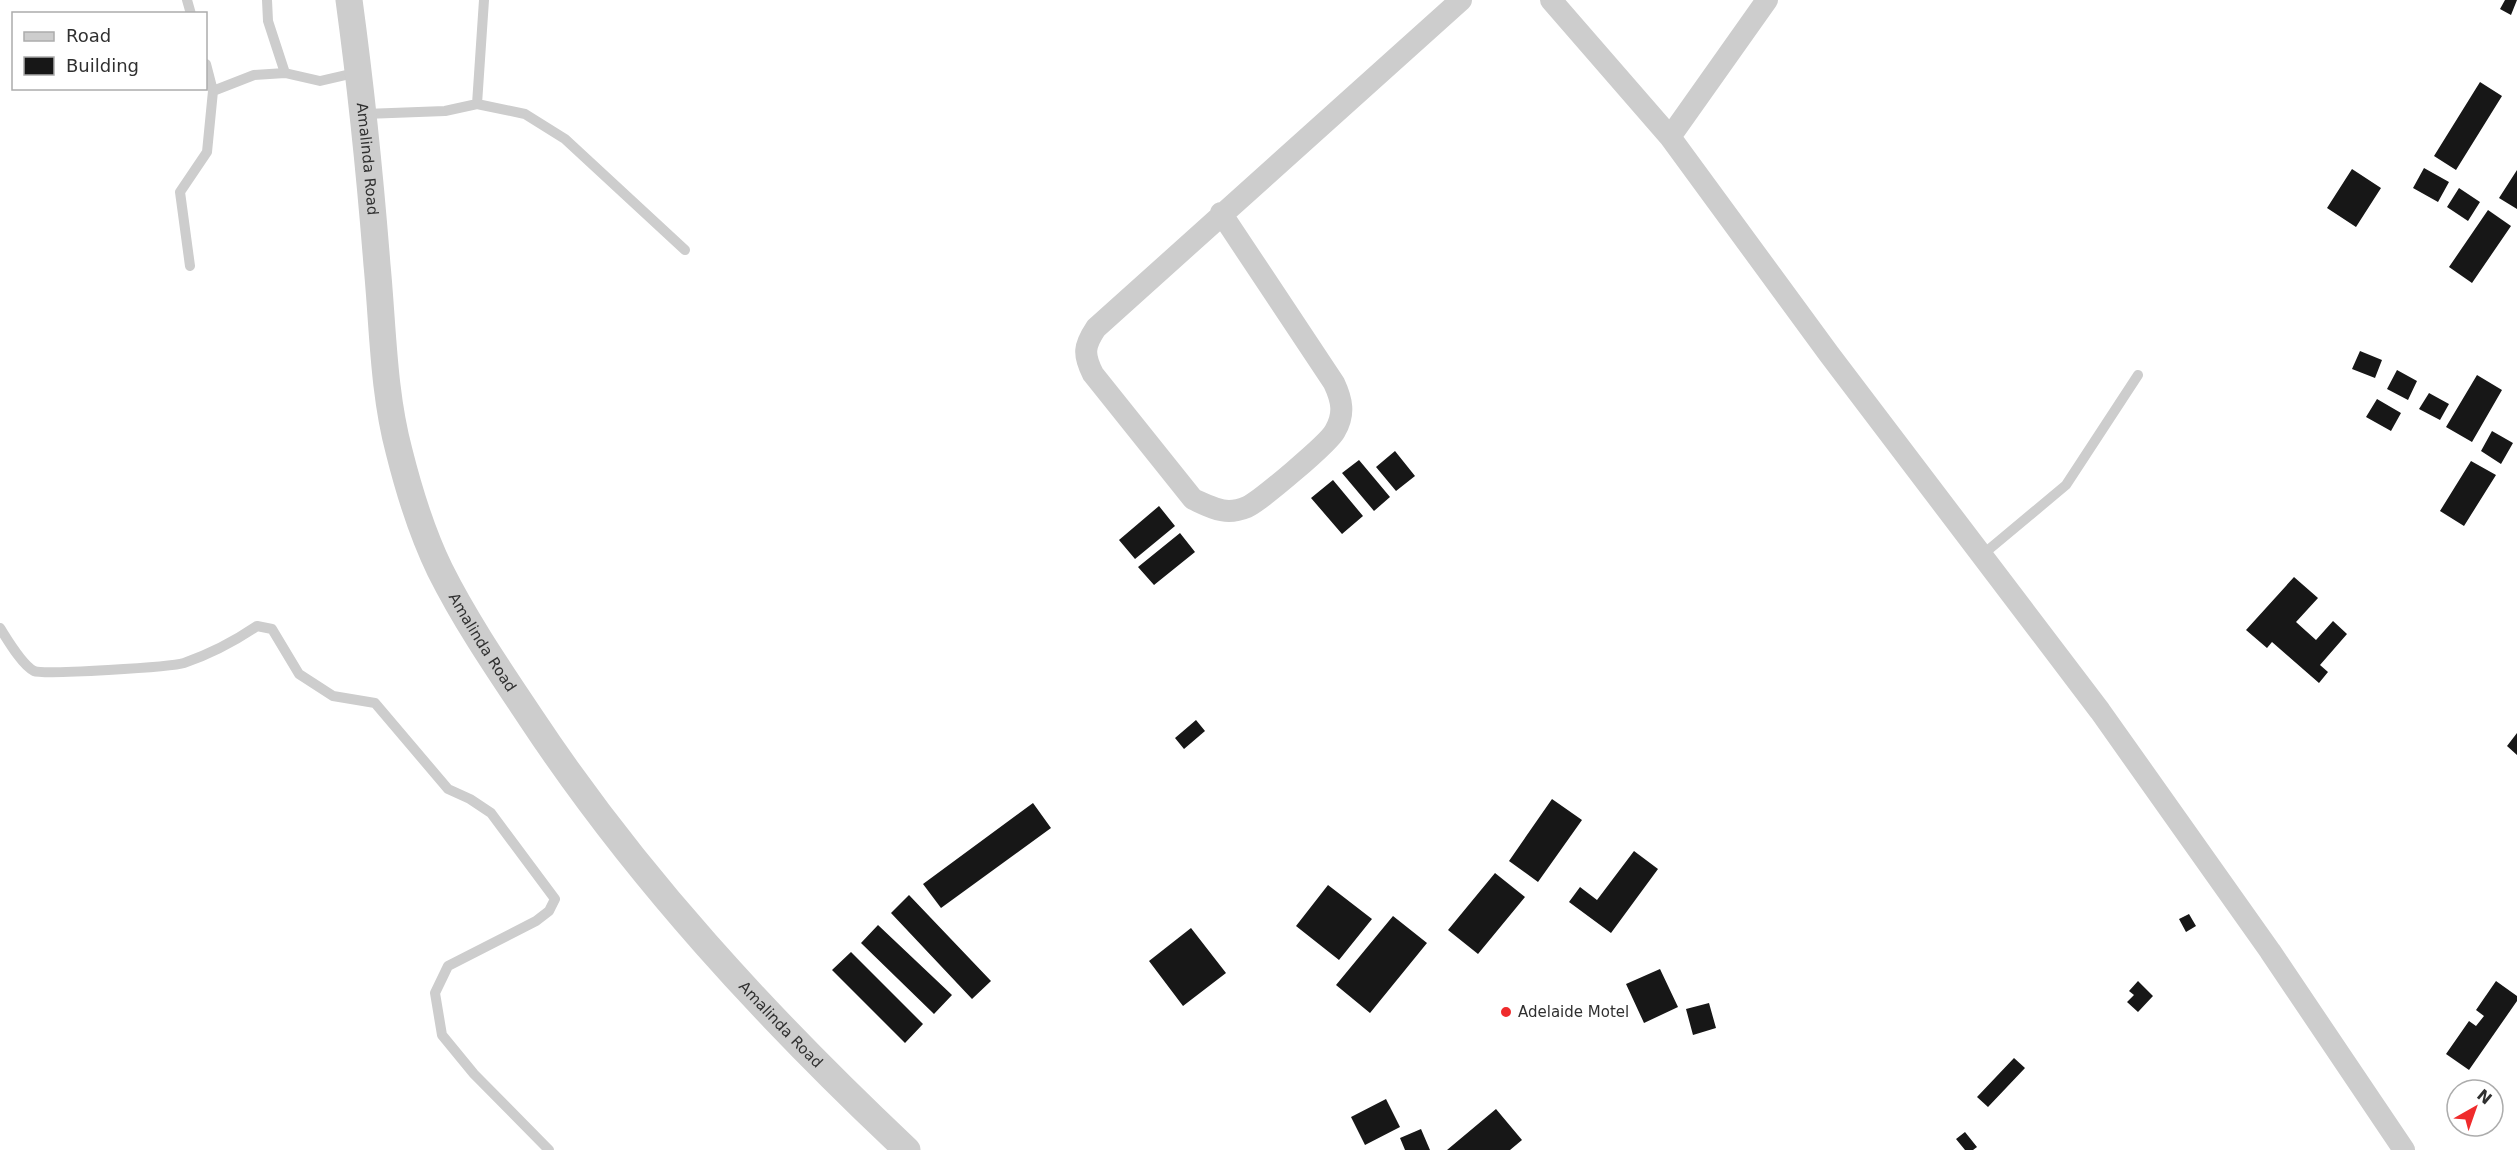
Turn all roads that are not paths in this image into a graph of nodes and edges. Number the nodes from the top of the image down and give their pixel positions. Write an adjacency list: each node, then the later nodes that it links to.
1 (267, 0): 9 (lane)
2 (349, 0): 8 (street, Amalinda Road)
3 (484, 0): 11 (lane)
4 (1461, 0): 14 (street)
5 (1551, 0): 13 (street)
6 (1767, 0): 13 (street)
7 (207, 68): 10 (lane)
8 (359, 72): 9 (lane); 12 (street, Amalinda Road)
9 (285, 73): 10 (lane)
10 (213, 91): 16 (lane)
11 (477, 104): 12 (lane); 15 (lane)
12 (365, 114): 21 (street, Amalinda Road)
13 (1670, 136): 18 (street)
14 (1221, 213): 14 (street)
15 (685, 250)
16 (190, 266)
17 (2138, 375): 18 (lane)
18 (1981, 556): 22 (street)
19 (0, 628): 20 (lane)
20 (549, 1150)
21 (907, 1150)
22 (2404, 1150)

